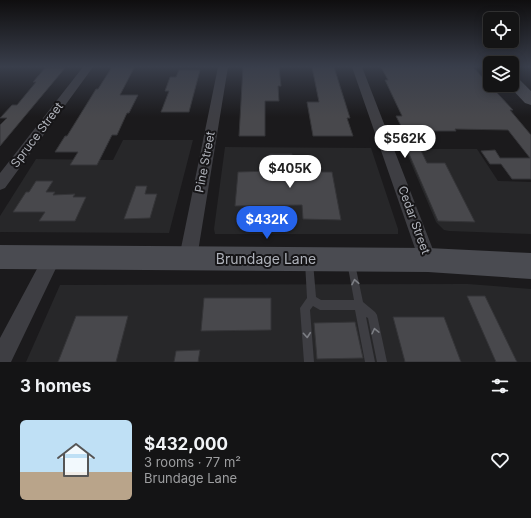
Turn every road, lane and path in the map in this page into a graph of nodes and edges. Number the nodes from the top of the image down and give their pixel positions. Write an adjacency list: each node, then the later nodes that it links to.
1 (75, 84): 6 (street, Spruce Street)
2 (220, 84): 9 (street, Pine Street)
3 (363, 84): 12 (street, Cedar Street)
4 (519, 87): 5 (main road)
5 (529, 96)
6 (0, 184)
7 (0, 257): 8 (main road, Brundage Lane)
8 (52, 258): 9 (main road, Brundage Lane); 16 (street)
9 (188, 258): 11 (main road, Brundage Lane)
10 (350, 259): 11 (main road, Brundage Lane); 12 (main road, Brundage Lane); 15 (lane, one-way to 10)
11 (308, 260): 14 (lane)
12 (428, 260): 13 (main road, Brundage Lane)
13 (531, 266)
14 (312, 300): 15 (lane); 17 (lane, one-way to 17)
15 (359, 306): 18 (lane); 19 (lane, one-way to 15)
16 (0, 361)
17 (309, 362)
18 (370, 362)
19 (382, 362)

